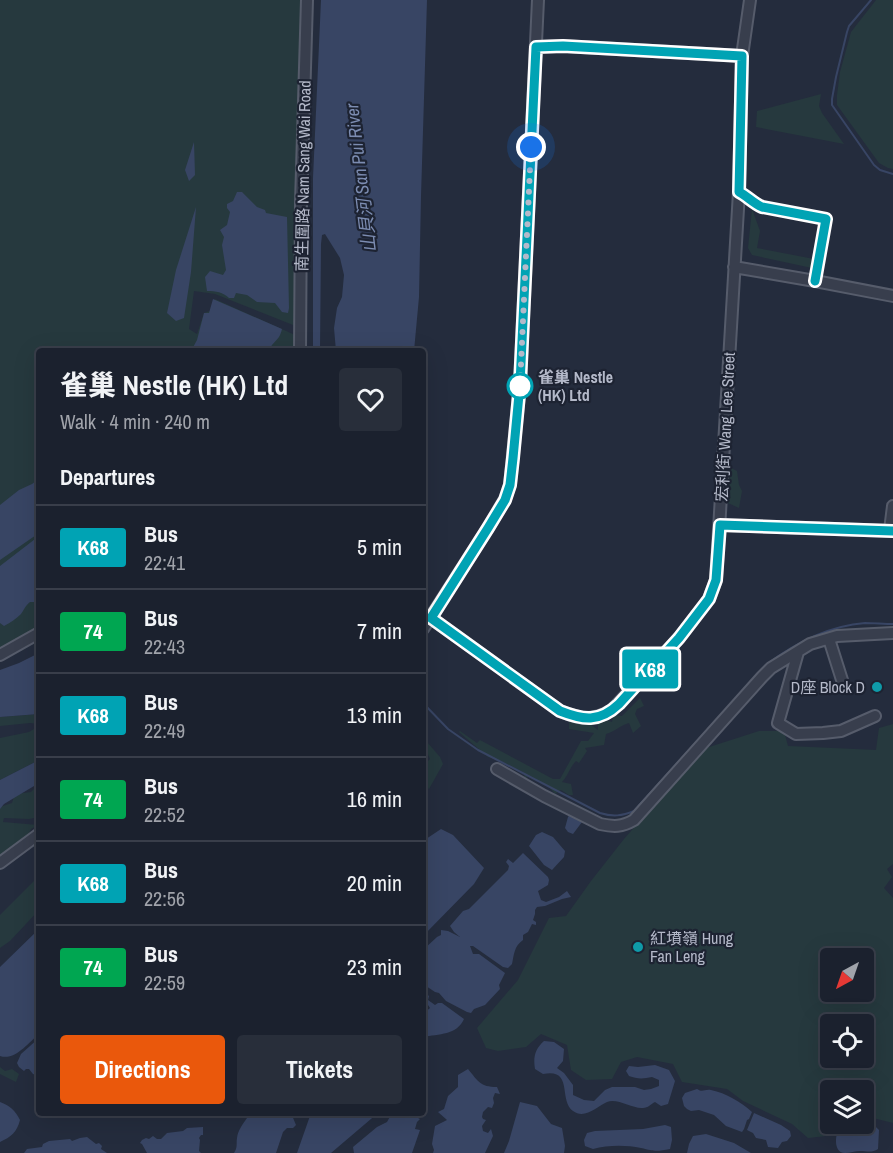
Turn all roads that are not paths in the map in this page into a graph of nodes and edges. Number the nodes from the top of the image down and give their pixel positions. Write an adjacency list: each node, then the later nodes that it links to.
1 (307, 0): 8 (street, 南生圍路 Nam Sang Wai Road)
2 (538, 0): 4 (street)
3 (750, 0): 5 (street, 宏利街 Wang Lee Street)
4 (536, 47): 5 (street); 12 (street)
5 (742, 56): 6 (street, 宏利街 Wang Lee Street)
6 (734, 267): 7 (street); 10 (street, 宏利街 Wang Lee Street)
7 (893, 296)
8 (300, 348)
9 (893, 506): 11 (street)
10 (720, 525): 11 (street); 12 (street, 宏利街 Wang Lee Street)
11 (891, 531)
12 (431, 618): 13 (street)
13 (426, 624)
14 (893, 633): 16 (street)
15 (36, 635): 18 (street)
16 (829, 639): 17 (street); 19 (street)
17 (798, 652): 20 (street); 21 (street)
18 (0, 655)
19 (842, 680)
20 (875, 716)
21 (497, 769)
22 (36, 836): 23 (street)
23 (0, 863)

